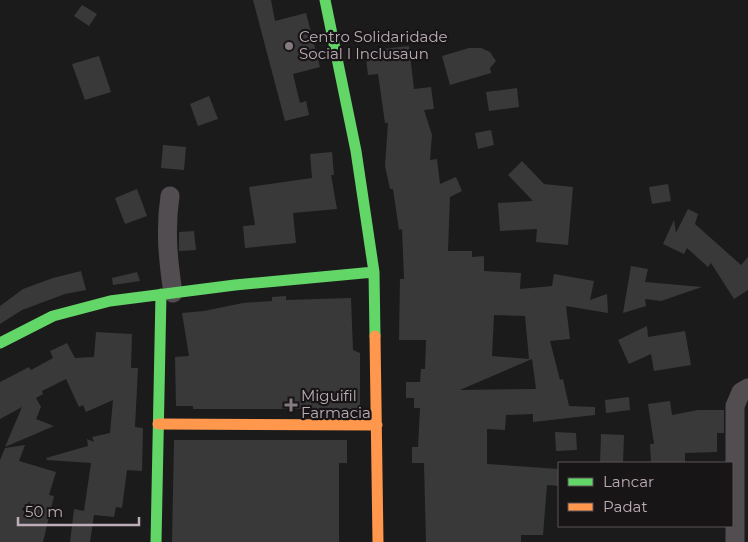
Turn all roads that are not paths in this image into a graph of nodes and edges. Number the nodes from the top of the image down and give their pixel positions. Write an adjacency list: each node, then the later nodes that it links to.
1 (326, 0): 3 (street)
2 (170, 196): 4 (street)
3 (374, 272): 4 (street); 8 (street)
4 (167, 294): 5 (street); 7 (street)
5 (0, 344)
6 (748, 388): 11 (street)
7 (158, 424): 8 (street); 9 (street)
8 (378, 425): 10 (street)
9 (156, 542)
10 (378, 542)
11 (734, 542)

